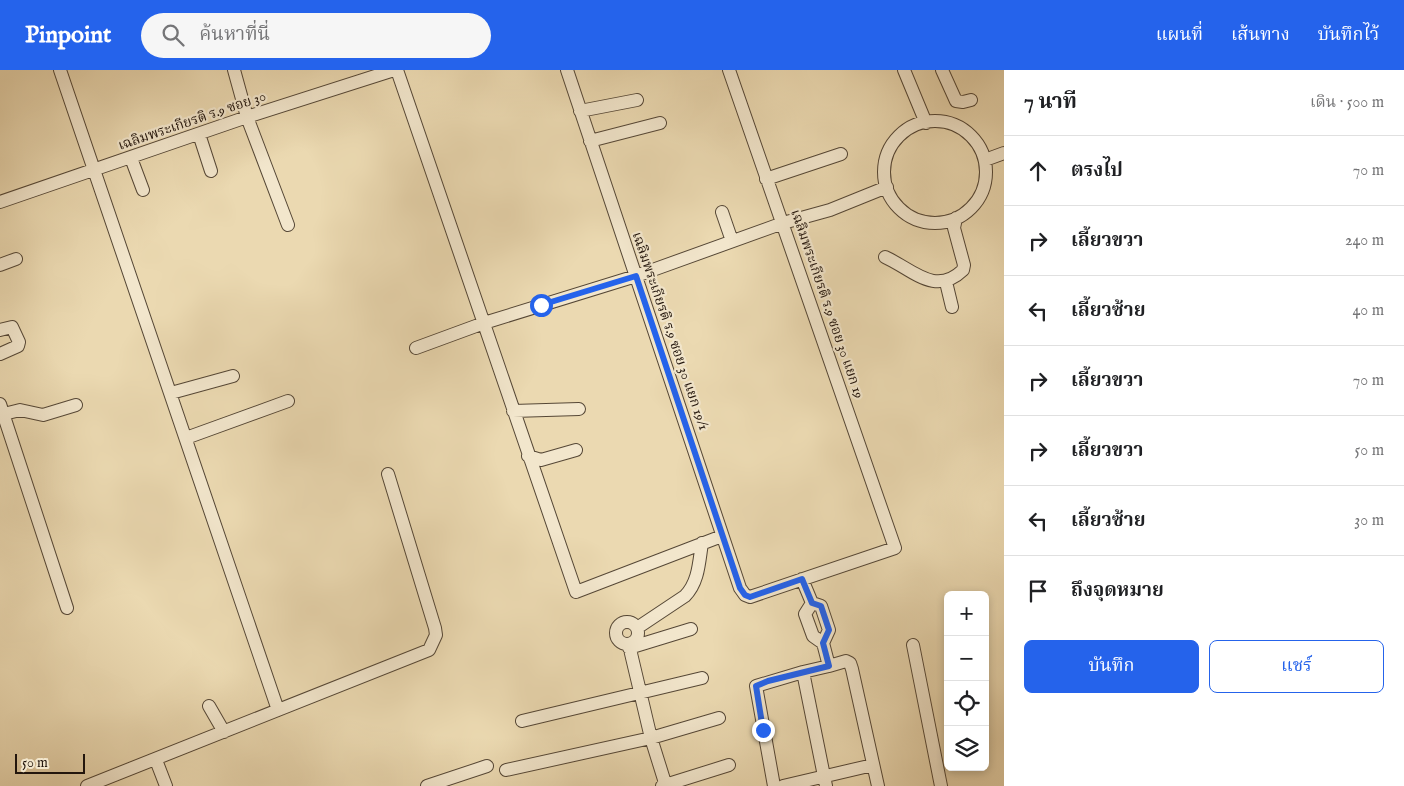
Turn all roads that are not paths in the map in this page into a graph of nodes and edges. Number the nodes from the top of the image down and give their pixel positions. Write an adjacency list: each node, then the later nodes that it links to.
1 (61, 70): 20 (street)
2 (234, 70): 11 (street)
3 (395, 70): 11 (street, เฉลิมพระเกียรติ ร.9 ซอย 30); 37 (street)
4 (567, 70): 10 (street, เฉลิมพระเกียรติ ร.9 ซอย 30 แยก 19/1)
5 (729, 70): 22 (street, เฉลิมพระเกียรติ ร.9 ซอย 30 แยก 19)
6 (904, 70): 13 (street)
7 (942, 70): 9 (street)
8 (637, 100): 10 (street)
9 (971, 100)
10 (580, 111): 15 (street, เฉลิมพระเกียรติ ร.9 ซอย 30 แยก 19/1)
11 (247, 117): 14 (street, เฉลิมพระเกียรติ ร.9 ซอย 30); 29 (street)
12 (660, 123): 15 (street)
13 (926, 123): 19 (street); 23 (street)
14 (199, 134): 18 (street, เฉลิมพระเกียรติ ร.9 ซอย 30); 21 (street)
15 (590, 141): 34 (street, เฉลิมพระเกียรติ ร.9 ซอย 30 แยก 19/1)
16 (1004, 153): 19 (street)
17 (842, 154): 22 (street)
18 (131, 158): 20 (street, เฉลิมพระเกียรติ ร.9 ซอย 30); 24 (street)
19 (985, 160): 27 (street)
20 (95, 170): 25 (street, เฉลิมพระเกียรติ ร.9 ซอย 30); 42 (street)
21 (211, 171)
22 (766, 179): 28 (street, เฉลิมพระเกียรติ ร.9 ซอย 30 แยก 19)
23 (887, 188): 27 (street); 28 (street)
24 (143, 190)
25 (0, 202)
26 (722, 212): 30 (street)
27 (956, 218): 35 (street)
28 (783, 223): 30 (street); 54 (street, เฉลิมพระเกียรติ ร.9 ซอย 30 แยก 19)
29 (288, 225)
30 (732, 241): 34 (street)
31 (885, 257): 35 (street)
32 (16, 260): 33 (street)
33 (0, 265)
34 (636, 276): 37 (street); 52 (street, เฉลิมพระเกียรติ ร.9 ซอย 30 แยก 19/1)
35 (946, 282): 36 (street)
36 (952, 307)
37 (484, 323): 39 (street); 47 (street)
38 (0, 330): 40 (street)
39 (416, 348)
40 (0, 354)
41 (233, 376): 42 (street)
42 (171, 393): 48 (street)
43 (288, 401): 48 (street)
44 (76, 406): 46 (street)
45 (580, 408): 47 (street)
46 (2, 409): 55 (street)
47 (513, 411): 50 (street)
48 (186, 438): 65 (street)
49 (576, 450): 50 (street)
50 (528, 456): 53 (street)
51 (388, 474): 65 (street)
52 (722, 536): 53 (street); 54 (street, เฉลิมพระเกียรติ ร.9 ซอย 30 แยก 19/1)
53 (702, 542): 56 (street)
54 (802, 579): 60 (street)
55 (68, 608)
56 (637, 628): 59 (street); 59 (street)
57 (691, 629): 59 (street)
58 (913, 645): 83 (street)
59 (629, 646): 63 (street)
60 (829, 666): 61 (street); 72 (street)
61 (803, 672): 75 (street); 80 (street)
62 (702, 678): 63 (street)
63 (641, 692): 67 (street); 69 (street)
64 (210, 706): 68 (street)
65 (278, 710): 68 (street)
66 (719, 718): 69 (street)
67 (522, 721)
68 (224, 732): 70 (street)
69 (651, 738): 74 (street); 79 (street)
70 (156, 760): 76 (street); 77 (street)
71 (729, 765): 79 (street)
72 (873, 765): 75 (street); 82 (street)
73 (487, 766): 78 (street)
74 (506, 770)
75 (825, 781): 81 (street)
76 (87, 786)
77 (166, 786)
78 (427, 786)
79 (664, 786)
80 (774, 786)
81 (783, 786)
82 (878, 786)
83 (942, 786)

